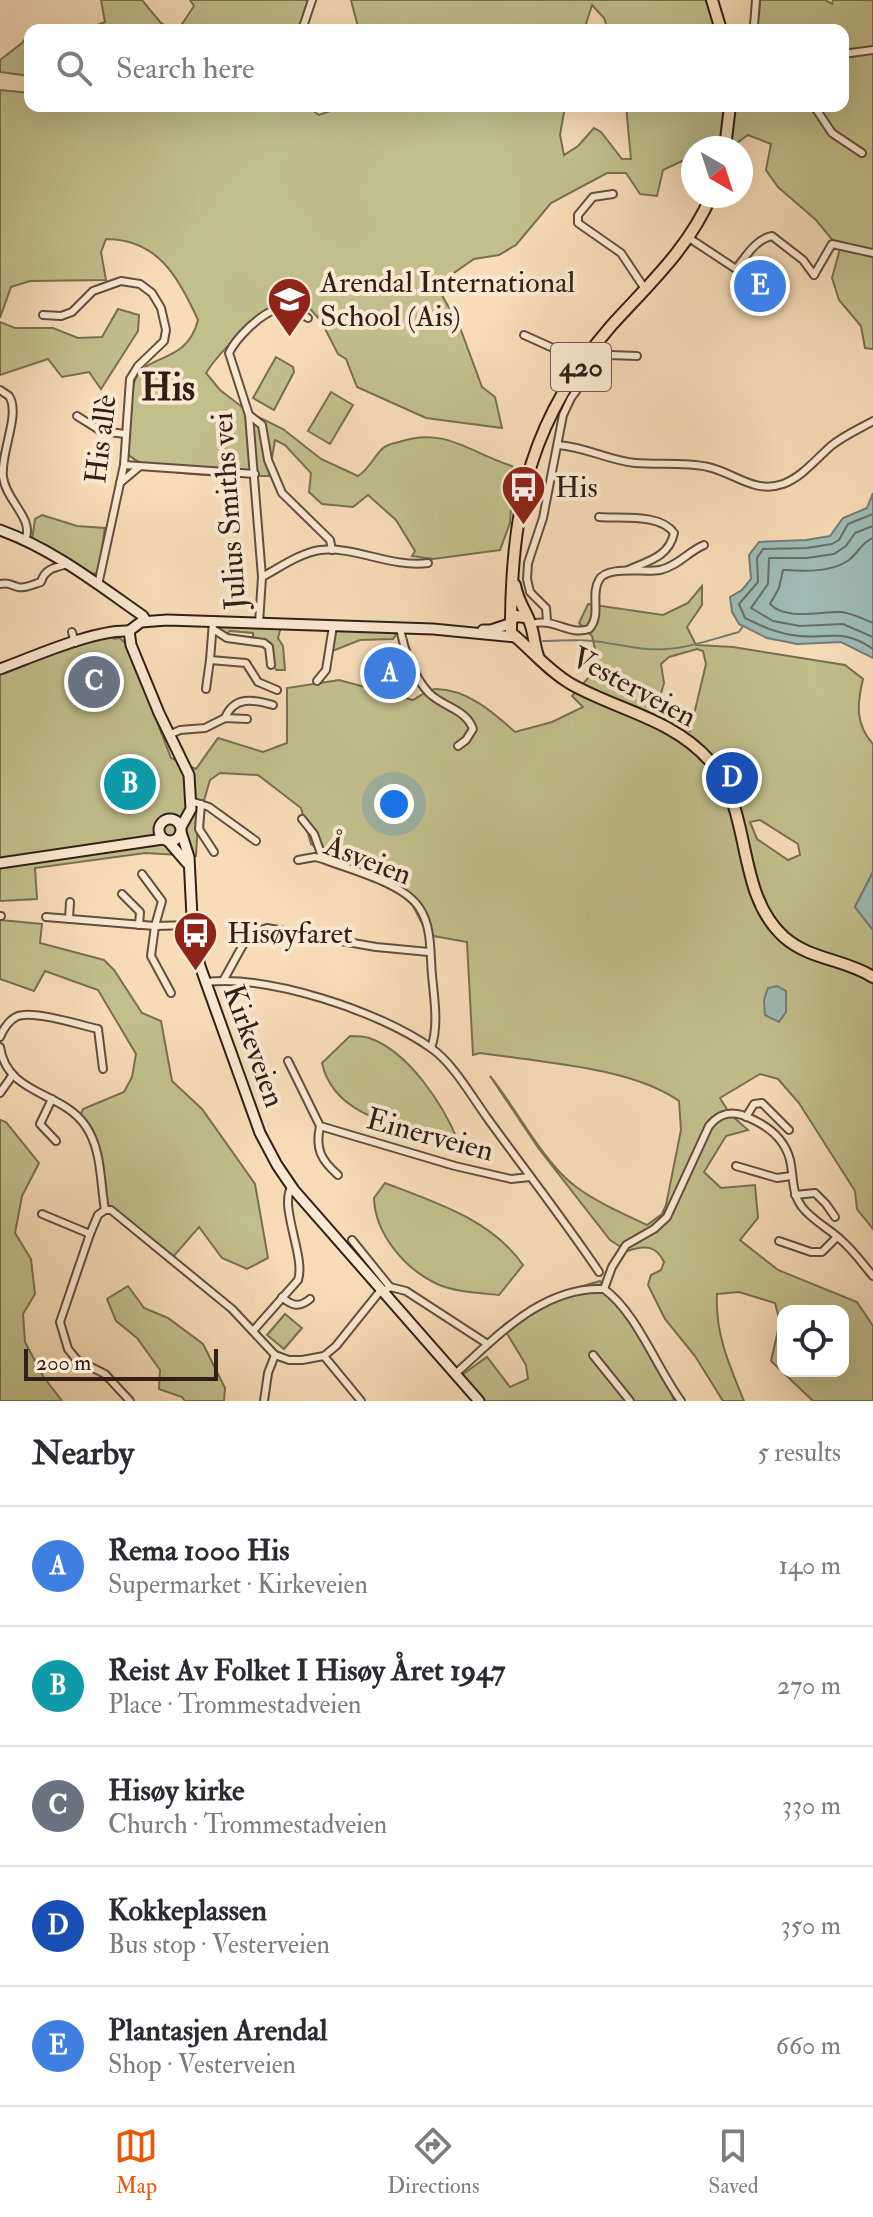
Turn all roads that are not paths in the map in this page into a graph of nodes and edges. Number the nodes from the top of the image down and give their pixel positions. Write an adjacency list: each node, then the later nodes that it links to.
1 (312, 0): 4 (street)
2 (712, 0): 5 (main road)
3 (756, 0): 6 (street)
4 (304, 24)
5 (719, 24)
6 (754, 24)
7 (873, 50): 8 (street)
8 (849, 53)
9 (729, 112): 11 (main road)
10 (818, 112): 12 (street)
11 (726, 136)
12 (862, 153)
13 (613, 194): 17 (street)
14 (705, 208): 15 (main road, Vesterveien / 420)
15 (689, 238): 16 (street); 17 (main road, Vesterveien / 420)
16 (873, 253)
17 (645, 289): 22 (main road, Vesterveien / 420)
18 (43, 315): 27 (street, His allè)
19 (308, 318): 24 (street, Julius Smiths vei)
20 (524, 335): 22 (street)
21 (637, 356): 28 (street)
22 (584, 362): 40 (main road, Vesterveien / 420)
23 (0, 390): 35 (street)
24 (249, 415): 31 (street, Julius Smiths vei); 37 (street)
25 (77, 416): 27 (street)
26 (873, 421): 28 (street)
27 (125, 434): 29 (street, His allè)
28 (558, 445): 46 (street)
29 (124, 465): 30 (street); 32 (street, His allè)
30 (139, 467): 31 (street); 32 (street)
31 (255, 474): 42 (street, Julius Smiths vei)
32 (120, 483): 44 (street, His allè)
33 (599, 517): 41 (street)
34 (0, 530): 35 (main road)
35 (25, 540): 39 (main road)
36 (704, 545): 41 (street)
37 (332, 550): 38 (street); 42 (street)
38 (428, 563)
39 (69, 564): 43 (street); 44 (main road)
40 (512, 569): 47 (main road, Vesterveien / 420); 49 (main road, Vesterveien / 420)
41 (625, 571): 46 (street)
42 (262, 577): 48 (street, Julius Smiths vei)
43 (1, 584)
44 (98, 585): 45 (main road)
45 (146, 621): 50 (main road); 53 (main road)
46 (547, 621): 49 (street)
47 (510, 622): 49 (main road); 55 (main road); 56 (main road, 420)
48 (259, 623): 50 (main road); 51 (main road)
49 (529, 623): 56 (main road); 58 (main road, Vesterveien / 420)
50 (213, 625): 59 (street); 60 (street)
51 (333, 626): 52 (main road); 62 (street)
52 (400, 628): 55 (main road); 69 (street)
53 (131, 629): 57 (main road); 68 (main road)
54 (72, 632): 57 (street)
55 (471, 632): 56 (main road)
56 (516, 637): 58 (main road, Vesterveien / 420)
57 (75, 643): 61 (main road)
58 (539, 658): 71 (main road, Vesterveien / 420)
59 (210, 660): 63 (street); 64 (street)
60 (271, 665)
61 (0, 669)
62 (317, 681)
63 (206, 689)
64 (277, 690)
65 (273, 705): 66 (street)
66 (225, 718): 67 (street); 68 (street)
67 (247, 719)
68 (169, 735): 72 (main road)
69 (458, 746)
70 (750, 794): 71 (street)
71 (732, 798): 94 (main road, Vesterveien / 420)
72 (196, 802): 73 (main road); 76 (main road); 78 (street); 80 (street)
73 (172, 819): 75 (main road); 76 (main road)
74 (302, 819): 81 (street)
75 (161, 824): 77 (main road); 79 (main road)
76 (181, 830): 77 (main road); 84 (main road, Kirkeveien)
77 (166, 840): 79 (main road); 84 (main road)
78 (256, 841)
79 (118, 846): 83 (main road)
80 (214, 852)
81 (323, 859): 82 (street, Åsveien); 93 (street, Åsveien)
82 (298, 860)
83 (0, 863)
84 (189, 866): 91 (main road, Kirkeveien)
85 (142, 874): 92 (street)
86 (122, 894): 90 (street)
87 (70, 902): 89 (street)
88 (46, 917): 89 (street)
89 (69, 919): 90 (street)
90 (139, 925): 92 (street)
91 (192, 925): 92 (street); 96 (main road, Kirkeveien)
92 (155, 926): 97 (street)
93 (429, 952): 95 (street); 100 (street, Åsveien)
94 (873, 977)
95 (223, 981): 96 (street); 100 (street)
96 (206, 982): 114 (main road, Kirkeveien)
97 (171, 993)
98 (0, 1037): 102 (street)
99 (0, 1047): 103 (street)
100 (431, 1048): 113 (street)
101 (288, 1061): 107 (street, Einerveien)
102 (103, 1069)
103 (12, 1076): 104 (street); 105 (street)
104 (0, 1093)
105 (52, 1099): 109 (street); 116 (street)
106 (746, 1117): 108 (street); 112 (street); 125 (street)
107 (320, 1126): 111 (street, Einerveien); 113 (street, Einerveien)
108 (789, 1130)
109 (56, 1141)
110 (736, 1166): 112 (street)
111 (338, 1175)
112 (791, 1176): 115 (street)
113 (530, 1177): 123 (street)
114 (292, 1186): 126 (main road, Kirkeveien); 127 (street)
115 (795, 1195): 118 (street); 120 (street)
116 (105, 1210): 119 (street); 129 (street)
117 (42, 1214): 119 (street)
118 (835, 1217)
119 (90, 1234): 135 (street)
120 (837, 1237): 122 (street); 124 (street)
121 (352, 1240): 126 (street)
122 (779, 1241)
123 (599, 1272)
124 (873, 1276)
125 (604, 1289): 130 (street); 140 (street)
126 (385, 1290): 130 (street); 133 (street); 134 (main road, Kirkeveien)
127 (282, 1297): 128 (street); 129 (street)
128 (310, 1299)
129 (253, 1331): 131 (street)
130 (486, 1343): 134 (street)
131 (275, 1355): 133 (street); 136 (street)
132 (593, 1355): 139 (street)
133 (324, 1356): 137 (street)
134 (455, 1374): 138 (main road, Kirkeveien)
135 (130, 1401)
136 (264, 1401)
137 (361, 1401)
138 (479, 1401)
139 (630, 1401)
140 (681, 1401)

